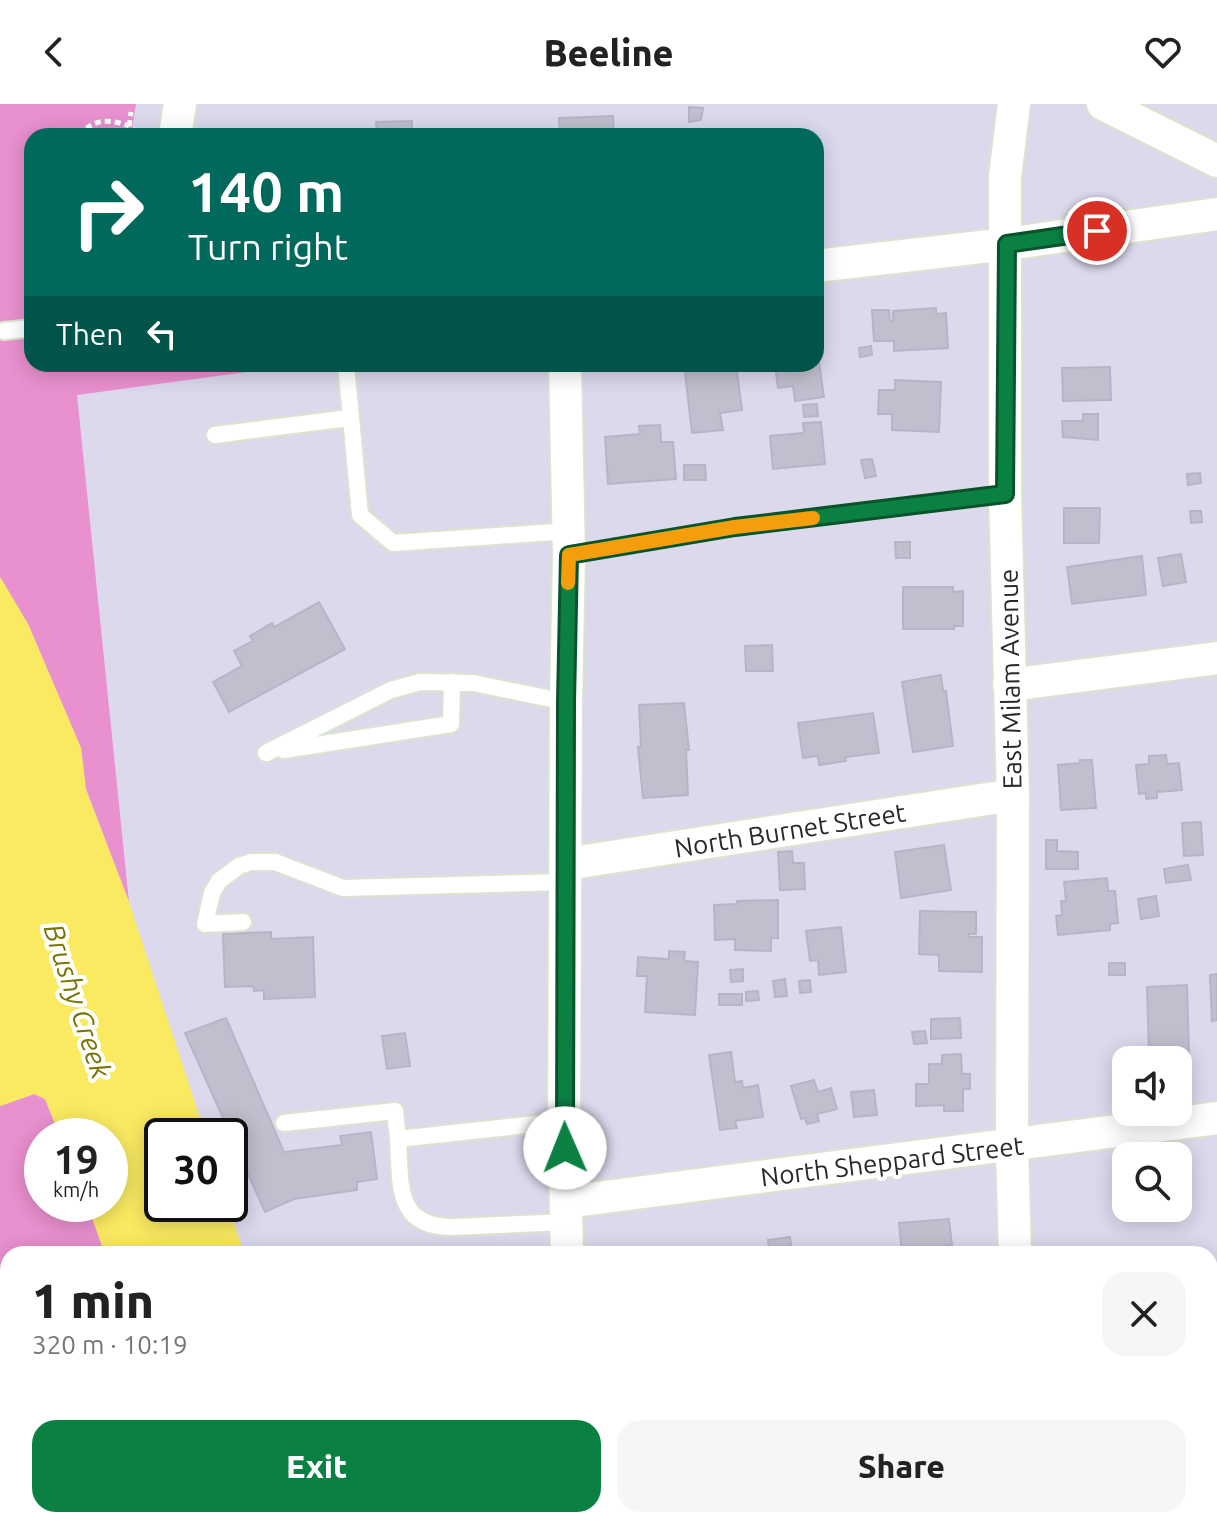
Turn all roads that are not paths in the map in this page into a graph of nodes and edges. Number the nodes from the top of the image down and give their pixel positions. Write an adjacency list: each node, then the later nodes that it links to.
1 (180, 104): 4 (street)
2 (1014, 104): 7 (street, East Milam Avenue)
3 (1103, 104): 5 (street)
4 (176, 128)
5 (1217, 161)
6 (1217, 214): 7 (street)
7 (1007, 244): 8 (street); 15 (street, East Milam Avenue)
8 (824, 265)
9 (24, 329): 10 (lane)
10 (4, 331)
11 (346, 372): 13 (lane)
12 (565, 372): 16 (street)
13 (349, 418): 14 (lane); 16 (lane)
14 (215, 435)
15 (1005, 494): 16 (lane); 19 (street, East Milam Avenue)
16 (569, 543): 20 (street)
17 (1217, 658): 19 (street)
18 (452, 682): 18 (lane); 20 (lane)
19 (1009, 685): 21 (street, East Milam Avenue)
20 (566, 702): 22 (street)
21 (1013, 795): 22 (street, North Burnet Street); 28 (street, East Milam Avenue)
22 (566, 873): 23 (lane); 25 (street)
23 (243, 922)
24 (1217, 1118): 28 (street, North Sheppard Street)
25 (564, 1121): 27 (lane); 29 (street)
26 (284, 1123): 27 (lane)
27 (398, 1139): 29 (lane)
28 (1012, 1146): 29 (street, North Sheppard Street); 31 (street, East Milam Avenue)
29 (566, 1212): 30 (street)
30 (567, 1246)
31 (1015, 1246)

